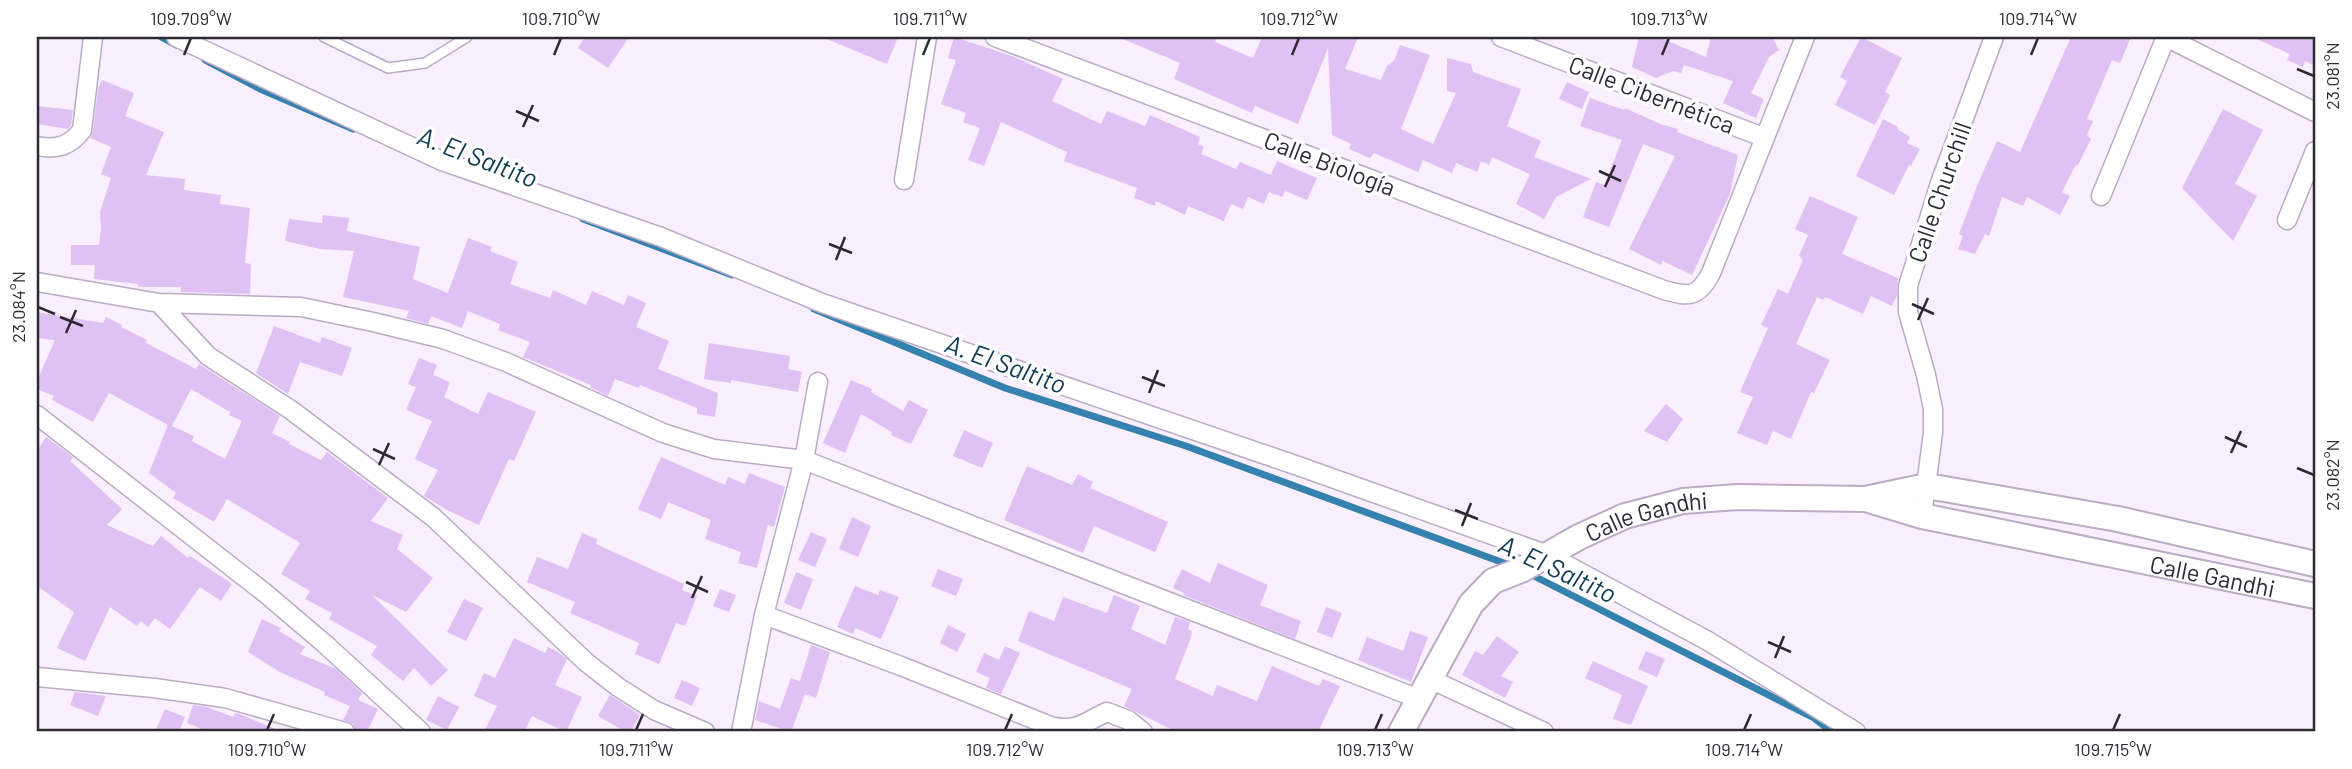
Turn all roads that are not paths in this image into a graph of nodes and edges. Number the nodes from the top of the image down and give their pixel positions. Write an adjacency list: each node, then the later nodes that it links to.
1 (93, 37): 13 (street)
2 (176, 37): 26 (street)
3 (324, 37): 4 (lane)
4 (467, 37)
5 (927, 37): 15 (street)
6 (995, 37): 12 (street, Calle Biología)
7 (1501, 37): 12 (street, Calle Cibernética)
8 (1805, 37): 12 (street, Calle Biología)
9 (1994, 37): 23 (street, Calle Churchill)
10 (2166, 37): 11 (street); 16 (street)
11 (2315, 112)
12 (1763, 137)
13 (37, 146)
14 (2315, 151): 17 (street)
15 (904, 180)
16 (2101, 196)
17 (2287, 220)
18 (37, 282): 19 (street)
19 (159, 303): 22 (street); 34 (street)
20 (818, 382): 22 (street)
21 (37, 415): 33 (street)
22 (804, 460): 29 (street); 31 (street)
23 (1927, 486): 24 (main road, Calle Gandhi); 25 (street, Calle Churchill); 27 (main road, Calle Gandhi)
24 (1865, 499): 25 (main road, Calle Gandhi); 26 (main road, Calle Gandhi)
25 (1922, 516): 28 (main road, Calle Gandhi)
26 (1548, 555): 31 (main road, Calle Gandhi); 39 (street)
27 (2315, 564)
28 (2315, 596)
29 (764, 615): 35 (street); 36 (street)
30 (37, 677): 32 (street)
31 (1425, 689): 37 (main road, Calle Gandhi); 38 (street)
32 (345, 732)
33 (421, 732)
34 (705, 732)
35 (741, 732)
36 (1143, 732)
37 (1401, 732)
38 (1544, 732)
39 (1856, 732)

